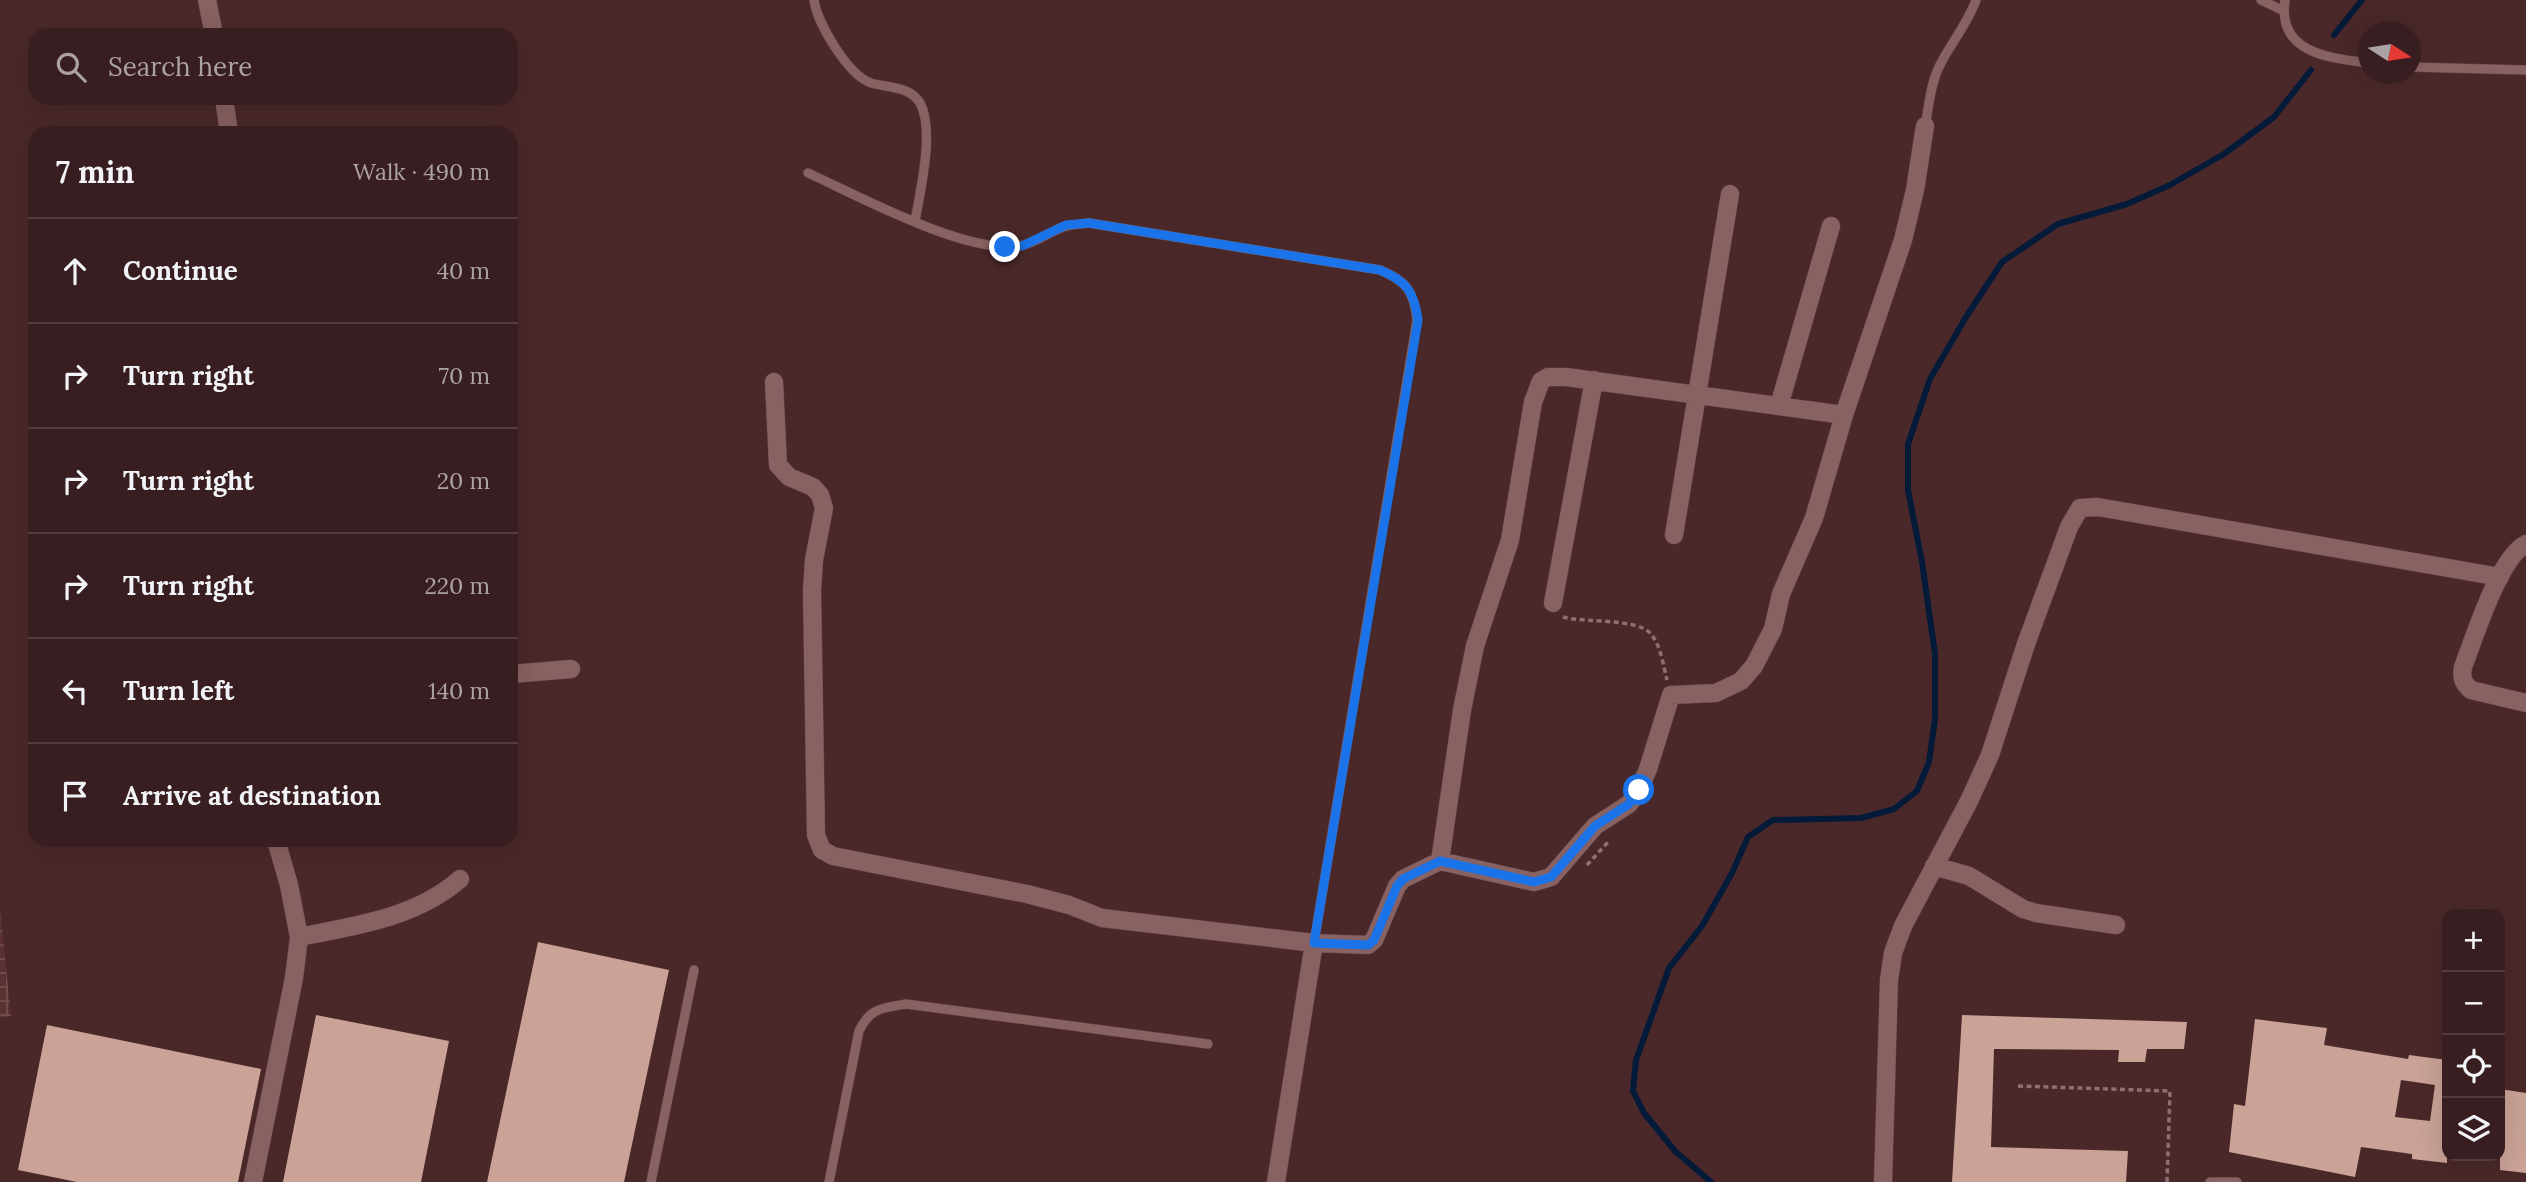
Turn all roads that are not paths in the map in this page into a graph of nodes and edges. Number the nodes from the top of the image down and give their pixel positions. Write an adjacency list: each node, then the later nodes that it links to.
1 (207, 0): 7 (street)
2 (814, 0): 16 (lane)
3 (1976, 0): 13 (lane)
4 (2262, 0): 6 (lane)
5 (2285, 0): 6 (lane)
6 (2284, 11): 8 (lane)
7 (213, 28)
8 (2358, 62)
9 (2421, 67): 10 (lane)
10 (2526, 70)
11 (225, 105): 12 (street)
12 (228, 126)
13 (1925, 126): 22 (street)
14 (808, 173): 16 (lane)
15 (1730, 194): 20 (street)
16 (915, 221): 36 (lane)
17 (1831, 226): 21 (street)
18 (1594, 380): 20 (street); 26 (street); 31 (street)
19 (774, 382): 36 (street)
20 (1697, 394): 21 (street); 23 (street)
21 (1779, 406): 22 (street)
22 (1844, 415): 31 (street)
23 (1674, 535)
24 (2526, 544): 25 (street)
25 (2500, 577): 29 (street); 32 (street)
26 (1553, 603)
27 (571, 669): 28 (street)
28 (518, 673)
29 (2526, 704)
30 (278, 847): 35 (street)
31 (1440, 861): 36 (street)
32 (1934, 866): 34 (street); 43 (street)
33 (460, 879): 35 (street)
34 (2116, 925)
35 (299, 937): 39 (street)
36 (1314, 943): 42 (street)
37 (694, 970): 40 (lane)
38 (1208, 1044): 41 (lane)
39 (253, 1182)
40 (651, 1182)
41 (829, 1182)
42 (1276, 1182)
43 (1883, 1182)
44 (2210, 1182): 45 (lane)
45 (2237, 1182)

